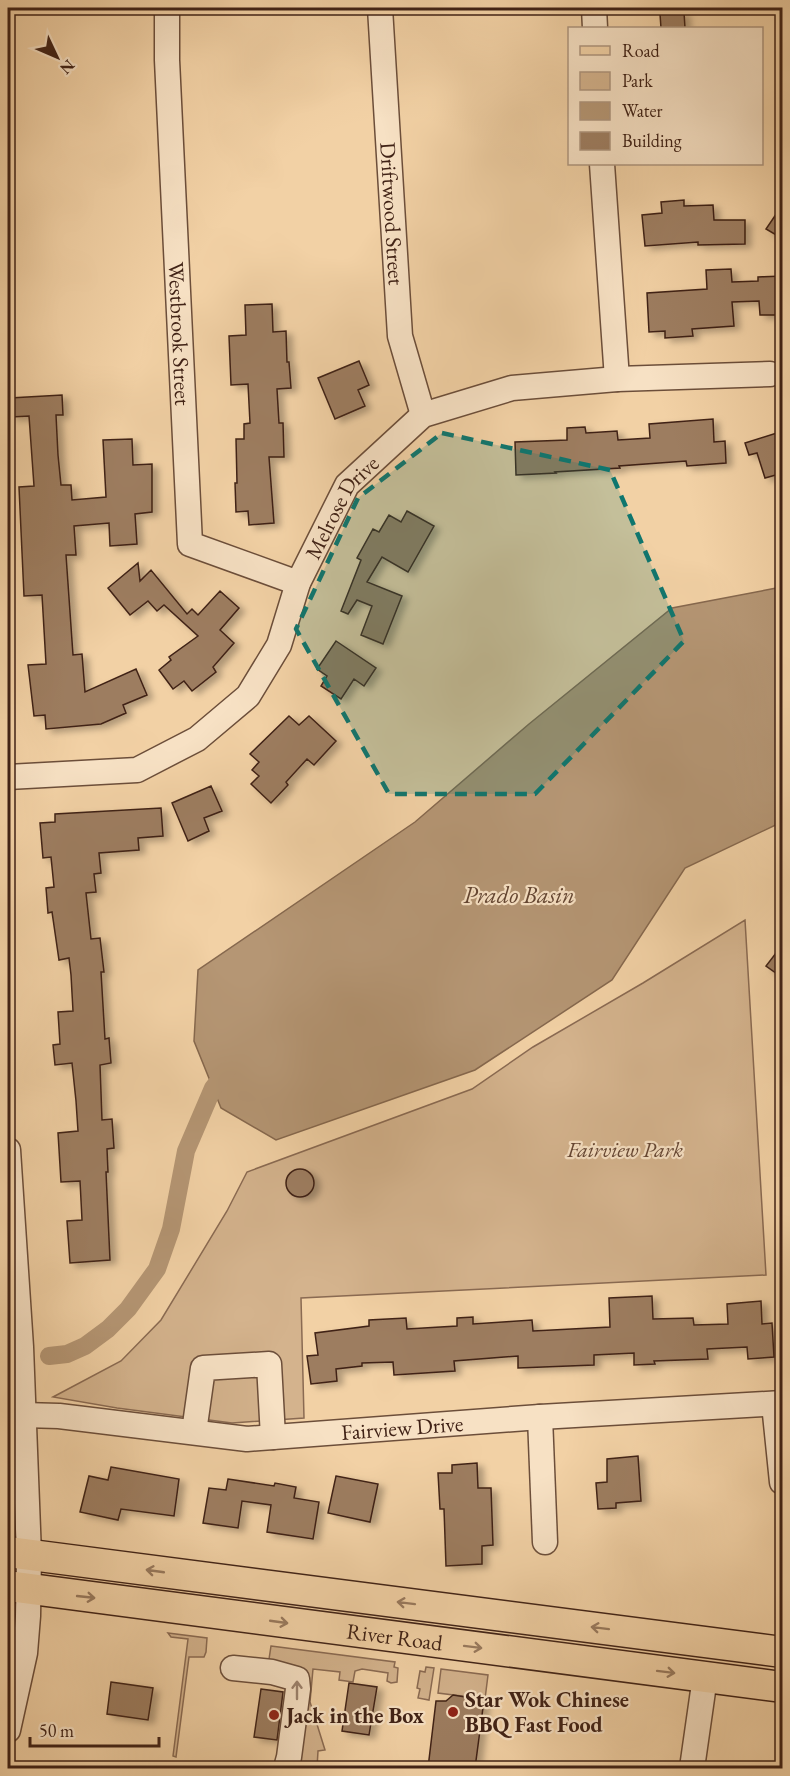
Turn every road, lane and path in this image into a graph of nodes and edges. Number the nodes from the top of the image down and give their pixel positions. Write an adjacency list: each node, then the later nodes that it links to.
1 (167, 8): 9 (street, Westbrook Street)
2 (380, 8): 8 (street, Driftwood Street)
3 (594, 8): 4 (street)
4 (595, 27)
5 (602, 165): 7 (street)
6 (770, 374): 7 (street, Melrose Drive)
7 (617, 379): 8 (street, Melrose Drive)
8 (423, 415): 9 (street, Melrose Drive)
9 (298, 583): 10 (street, Melrose Drive)
10 (8, 777)
11 (8, 1150): 13 (street)
12 (778, 1404): 14 (street, Fairview Drive); 17 (street)
13 (24, 1415): 15 (street, Fairview Drive); 19 (street)
14 (540, 1417): 16 (street, Fairview Drive); 18 (street)
15 (194, 1432): 16 (street, Fairview Drive); 16 (street)
16 (273, 1437)
17 (783, 1482)
18 (545, 1542)
19 (18, 1554): 20 (street); 21 (main road, River Road, one-way to 19)
20 (18, 1587): 23 (main road, River Road, one-way to 23); 25 (street)
21 (783, 1652)
22 (233, 1668): 27 (street, one-way to 22)
23 (705, 1677): 24 (main road, River Road); 28 (street)
24 (783, 1687)
25 (10, 1706): 26 (street)
26 (8, 1730)
27 (286, 1768)
28 (692, 1768)

